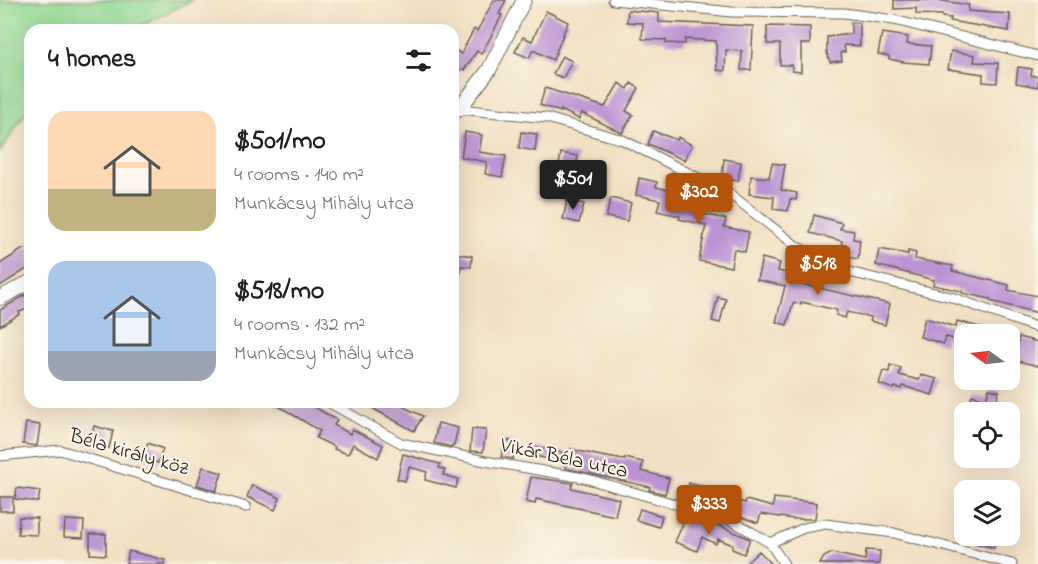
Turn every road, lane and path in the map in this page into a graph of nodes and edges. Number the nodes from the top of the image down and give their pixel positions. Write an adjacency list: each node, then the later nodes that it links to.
1 (525, 0): 4 (street)
2 (613, 0): 3 (street)
3 (1038, 56)
4 (459, 106)
5 (459, 110): 8 (street)
6 (24, 285): 7 (street)
7 (0, 298)
8 (1038, 328)
9 (339, 408): 12 (street, Vikár Béla utca)
10 (0, 456): 11 (street, Béla király köz)
11 (246, 507)
12 (770, 543): 13 (street, Vikár Béla utca); 14 (street)
13 (784, 564)
14 (1012, 564)

